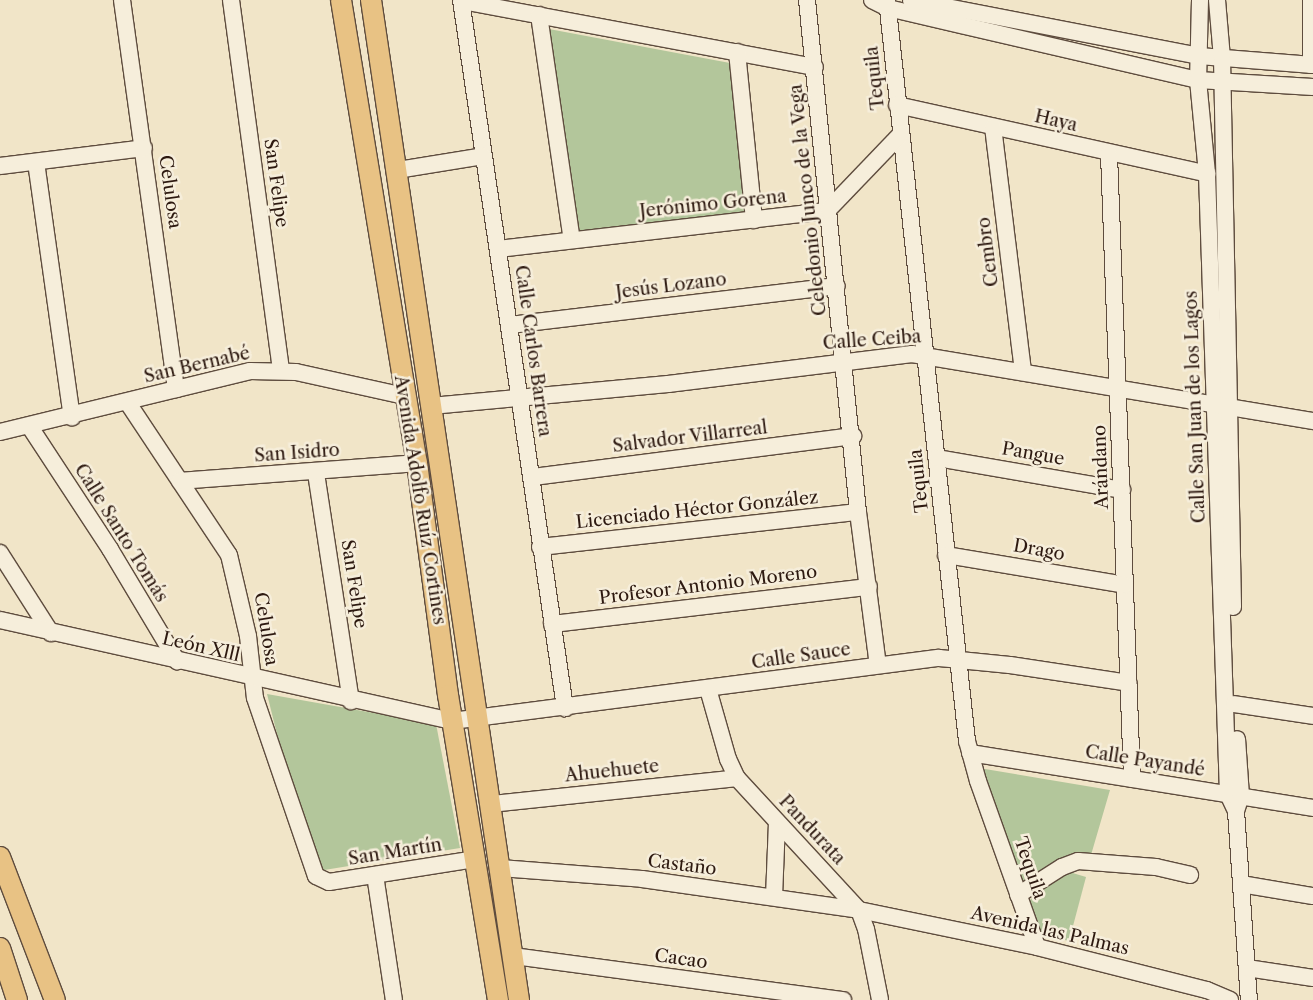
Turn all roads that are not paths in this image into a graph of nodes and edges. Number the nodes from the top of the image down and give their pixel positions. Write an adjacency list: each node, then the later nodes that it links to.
1 (122, 0): 26 (street, Celulosa)
2 (231, 0): 41 (street, San Felipe)
3 (341, 0): 45 (main road, Avenida Adolfo Ruíz Cortines)
4 (371, 0): 31 (main road, Avenida Adolfo Ruíz Cortines)
5 (462, 0): 13 (street); 28 (street, Calle Carlos Barrera)
6 (807, 0): 18 (street, Celedonio Junco de la Vega)
7 (872, 0): 12 (street)
8 (911, 0): 15 (street)
9 (1200, 0): 15 (street, Calle San Juan de los Lagos)
10 (1217, 0): 16 (street, Calle San Juan de los Lagos)
11 (1311, 0): 17 (street)
12 (887, 4): 19 (street); 23 (street, Tequila)
13 (540, 16): 14 (street); 35 (street)
14 (737, 52): 18 (street); 34 (street)
15 (1199, 56): 16 (street); 19 (street, Calle San Juan de los Lagos)
16 (1222, 58): 17 (street); 20 (street, Calle San Juan de los Lagos)
17 (1312, 65)
18 (815, 67): 33 (street, Celedonio Junco de la Vega)
19 (1198, 80): 20 (street); 32 (street, Calle San Juan de los Lagos)
20 (1221, 82): 21 (street); 49 (street, Calle San Juan de los Lagos)
21 (1313, 87): 22 (street)
22 (1313, 98)
23 (897, 105): 24 (street, Haya); 25 (street, Tequila)
24 (993, 128): 27 (street, Haya); 42 (street, Cembro)
25 (900, 135): 33 (street); 39 (street, Tequila)
26 (144, 148): 29 (street); 43 (street, Celulosa)
27 (1109, 154): 32 (street, Haya); 44 (street, Arándano)
28 (483, 156): 31 (street); 36 (street, Calle Carlos Barrera)
29 (36, 162): 30 (street); 50 (street)
30 (0, 166)
31 (397, 170): 48 (main road, Avenida Adolfo Ruíz Cortines)
32 (1207, 174): 49 (street, Calle San Juan de los Lagos)
33 (829, 209): 34 (street, Jerónimo Gorena); 37 (street, Celedonio Junco de la Vega)
34 (754, 220): 35 (street, Jerónimo Gorena)
35 (572, 240): 36 (street, Jerónimo Gorena)
36 (498, 249): 38 (street, Calle Carlos Barrera)
37 (837, 286): 38 (street, Jesús Lozano); 40 (street, Celedonio Junco de la Vega)
38 (510, 325): 46 (street, Calle Carlos Barrera)
39 (924, 355): 40 (street, Calle Ceiba); 42 (street, Calle Ceiba); 55 (street, Tequila)
40 (844, 361): 46 (street, Calle Ceiba); 54 (street, Celedonio Junco de la Vega)
41 (281, 370): 43 (street, San Bernabé); 45 (street, San Bernabé)
42 (1022, 372): 44 (street, Calle Ceiba)
43 (176, 389): 47 (street, San Bernabé)
44 (1119, 389): 49 (street, Calle Ceiba); 60 (street, Arándano)
45 (404, 396): 56 (main road, Avenida Adolfo Ruíz Cortines)
46 (518, 399): 48 (street, Calle Ceiba); 58 (street, Calle Carlos Barrera)
47 (128, 403): 50 (street, San Bernabé); 59 (street, Celulosa)
48 (431, 406): 81 (main road, Avenida Adolfo Ruíz Cortines)
49 (1222, 407): 51 (street, Calle Ceiba); 78 (street, Calle San Juan de los Lagos); 86 (street, Calle San Juan de los Lagos)
50 (72, 417): 52 (street, San Bernabé)
51 (1313, 421)
52 (30, 427): 53 (street, San Bernabé); 72 (street, Calle Santo Tomás)
53 (0, 432)
54 (853, 436): 58 (street, Salvador Villarreal); 61 (street, Celedonio Junco de la Vega)
55 (937, 458): 60 (street, Pangue); 64 (street, Tequila)
56 (417, 463): 57 (street, San Isidro); 82 (main road, Avenida Adolfo Ruíz Cortines)
57 (316, 472): 59 (street, San Isidro); 77 (street, San Felipe)
58 (533, 477): 62 (street, Calle Carlos Barrera)
59 (180, 481): 74 (street, Celulosa)
60 (1122, 490): 65 (street, Arándano)
61 (858, 512): 62 (street, Licenciado Héctor González); 66 (street, Celedonio Junco de la Vega)
62 (540, 548): 69 (street, Calle Carlos Barrera)
63 (0, 553): 67 (street)
64 (946, 555): 65 (street, Drago); 71 (street, Tequila)
65 (1125, 585): 75 (street, Arándano)
66 (868, 586): 69 (street, Profesor Antonio Moreno); 73 (street, Celedonio Junco de la Vega)
67 (31, 598): 68 (street); 70 (street)
68 (7, 622): 70 (street, León Xlll)
69 (552, 624): 79 (street, Calle Carlos Barrera)
70 (51, 633): 72 (street, León Xlll)
71 (959, 659): 73 (street, Calle Sauce); 75 (street, Calle Sauce); 83 (street, Tequila)
72 (177, 661): 74 (street, León Xlll)
73 (878, 665): 76 (street, Calle Sauce)
74 (253, 679): 77 (street, León Xlll); 95 (street, Celulosa)
75 (1129, 683): 85 (street, Arándano)
76 (708, 689): 79 (street, Calle Sauce); 84 (street, Pandurata)
77 (351, 701): 82 (street, León Xlll)
78 (1234, 704): 80 (street); 86 (street, Calle San Juan de los Lagos)
79 (565, 708): 81 (street, Calle Sauce)
80 (1313, 716)
81 (478, 719): 82 (street, León Xlll); 87 (main road, Avenida Adolfo Ruíz Cortines)
82 (452, 721): 91 (main road, Avenida Adolfo Ruíz Cortines)
83 (970, 753): 85 (street, Calle Payandé); 98 (street, Tequila)
84 (737, 778): 87 (street, Ahuehuete); 89 (street, Pandurata)
85 (1132, 779): 86 (street, Calle Payandé)
86 (1235, 801): 88 (street, Calle Payandé); 96 (street, Calle San Juan de los Lagos)
87 (491, 804): 92 (main road, Avenida Adolfo Ruíz Cortines)
88 (1313, 808)
89 (777, 822): 97 (street); 100 (street, Pandurata)
90 (0, 857): 108 (main road)
91 (476, 859): 93 (street, San Martín); 110 (main road, Avenida Adolfo Ruíz Cortines)
92 (500, 868): 97 (street, Castaño); 103 (main road, Avenida Adolfo Ruíz Cortines)
93 (375, 875): 95 (street, San Martín); 109 (street)
94 (1190, 875): 98 (street)
95 (321, 880)
96 (1241, 884): 99 (street); 104 (street, Calle San Juan de los Lagos)
97 (774, 896): 100 (street, Castaño)
98 (1018, 896): 101 (street, Tequila)
99 (1313, 896)
100 (859, 910): 101 (street, Avenida las Palmas); 113 (street, Pandurata)
101 (1037, 947): 106 (street, Avenida las Palmas)
102 (0, 948): 107 (main road)
103 (513, 956): 111 (main road, Avenida Adolfo Ruíz Cortines); 112 (street, Cacao)
104 (1247, 968): 105 (street); 115 (street, Calle San Juan de los Lagos)
105 (1313, 978)
106 (1194, 994): 114 (street, Avenida las Palmas)
107 (17, 1000)
108 (55, 1000)
109 (394, 1000)
110 (498, 1000)
111 (519, 1000)
112 (843, 1000)
113 (880, 1000)
114 (1230, 1000)
115 (1249, 1000)

